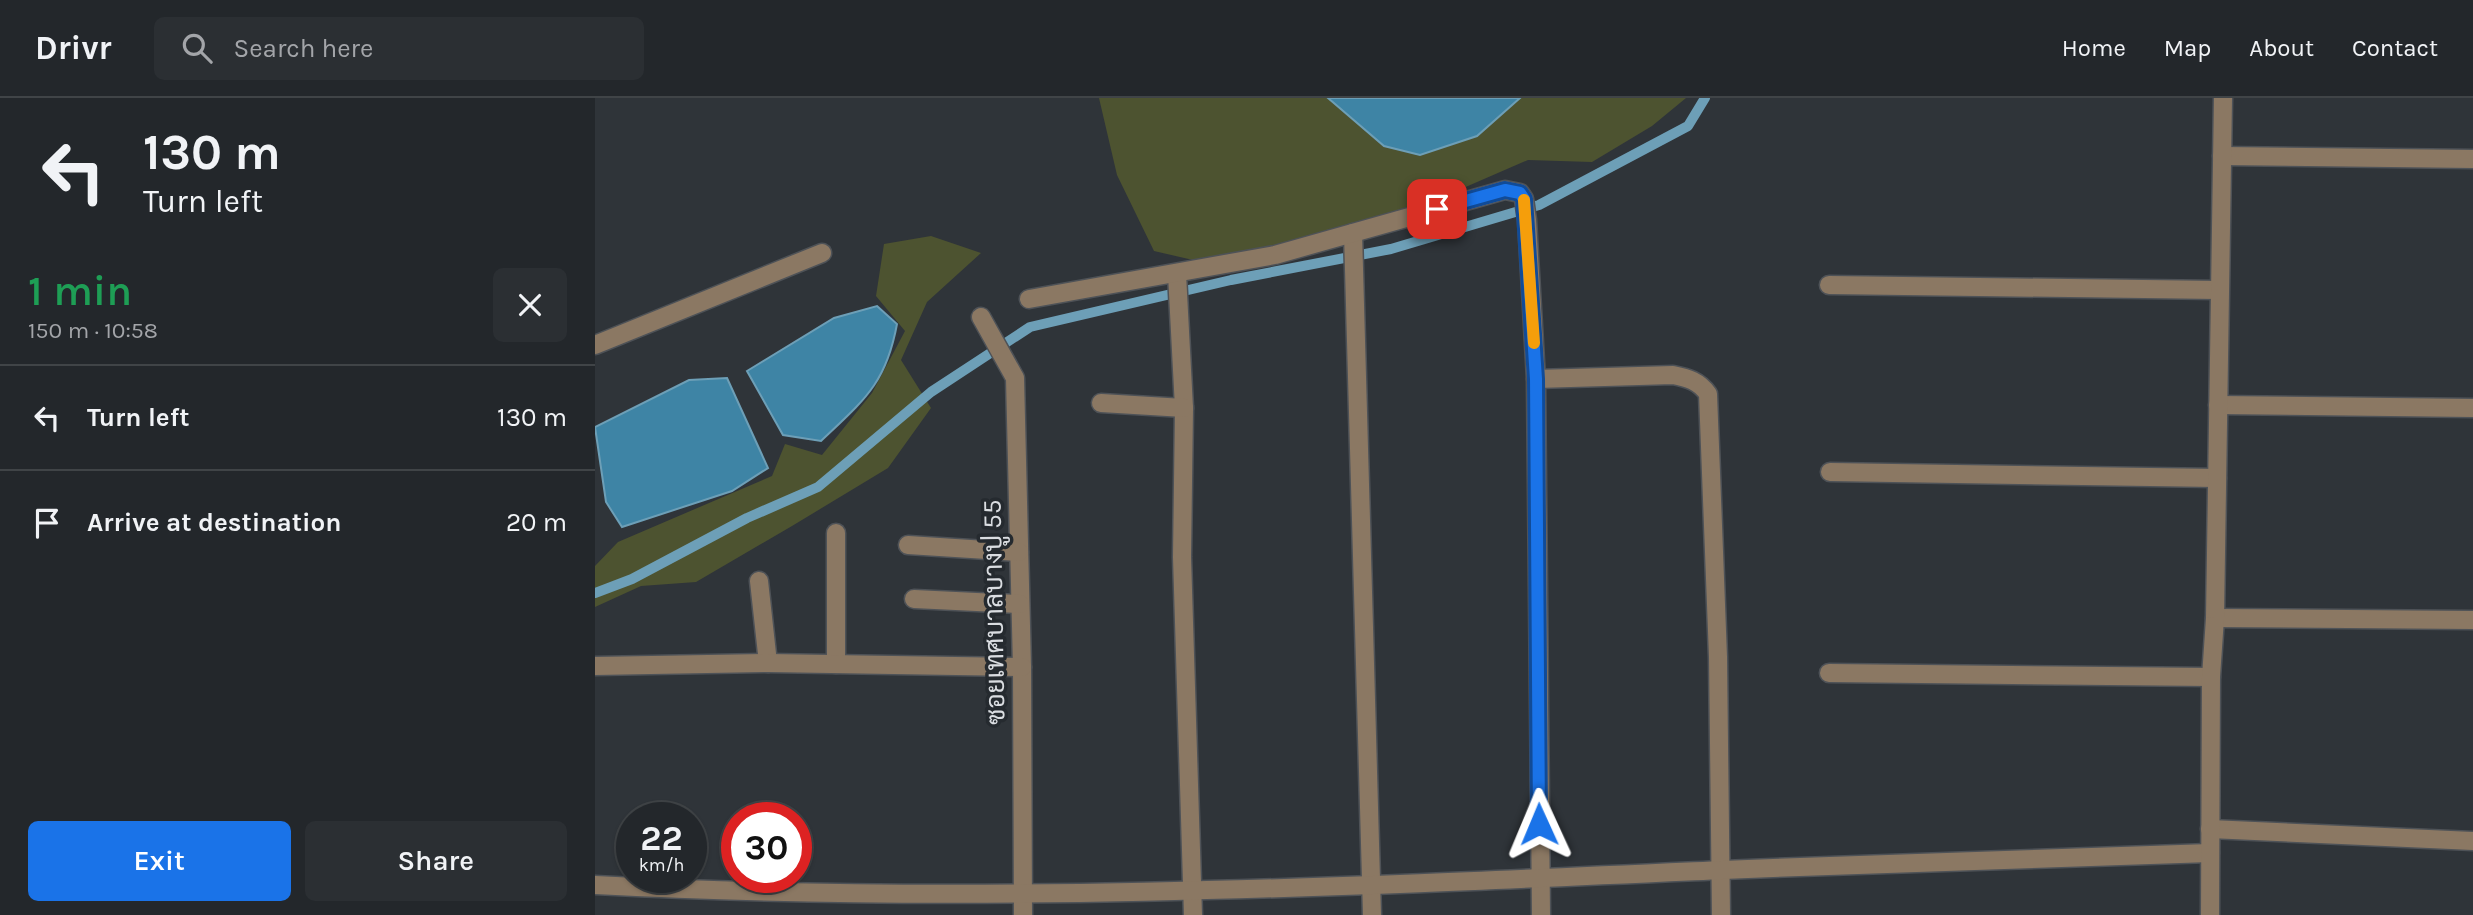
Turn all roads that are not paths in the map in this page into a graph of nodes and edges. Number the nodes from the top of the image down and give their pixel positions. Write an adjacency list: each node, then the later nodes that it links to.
1 (2223, 98): 2 (street)
2 (2223, 156): 3 (street); 8 (street)
3 (2473, 159)
4 (1354, 237): 6 (street); 12 (street); 39 (street)
5 (822, 253): 11 (street)
6 (1177, 280): 9 (street); 15 (street)
7 (1829, 285): 8 (street)
8 (2218, 290): 14 (street)
9 (1030, 299)
10 (981, 317): 21 (street, ซอยเทศบาลบางปู 55)
11 (595, 345)
12 (1536, 379): 36 (street); 37 (street)
13 (1101, 403): 15 (street)
14 (2218, 405): 16 (street); 18 (street)
15 (1184, 408): 40 (street)
16 (2473, 408)
17 (1830, 472): 18 (street)
18 (2217, 478): 25 (street)
19 (836, 533): 28 (street)
20 (908, 545): 21 (street)
21 (1019, 552): 24 (street, ซอยเทศบาลบางปู 55)
22 (759, 581): 27 (street)
23 (914, 599): 24 (street)
24 (1020, 604): 30 (street, ซอยเทศบาลบางปู 55)
25 (2215, 618): 26 (street); 32 (street)
26 (2473, 620)
27 (768, 663): 28 (street); 29 (street)
28 (836, 664): 30 (street)
29 (595, 666)
30 (1022, 667): 41 (street, ซอยเทศบาลบางปู 55)
31 (1829, 673): 32 (street)
32 (2211, 677): 33 (street)
33 (2210, 829): 34 (street); 35 (street)
34 (2473, 841)
35 (2210, 853): 36 (street); 47 (street)
36 (1720, 870): 37 (street); 46 (street)
37 (1540, 880): 39 (street); 45 (street)
38 (595, 885): 41 (street)
39 (1372, 887): 40 (street); 44 (street)
40 (1193, 891): 41 (street); 43 (street)
41 (1023, 894): 42 (street, ซอยเทศบาลบางปู 55)
42 (1023, 915)
43 (1193, 915)
44 (1372, 915)
45 (1541, 915)
46 (1721, 915)
47 (2210, 915)

